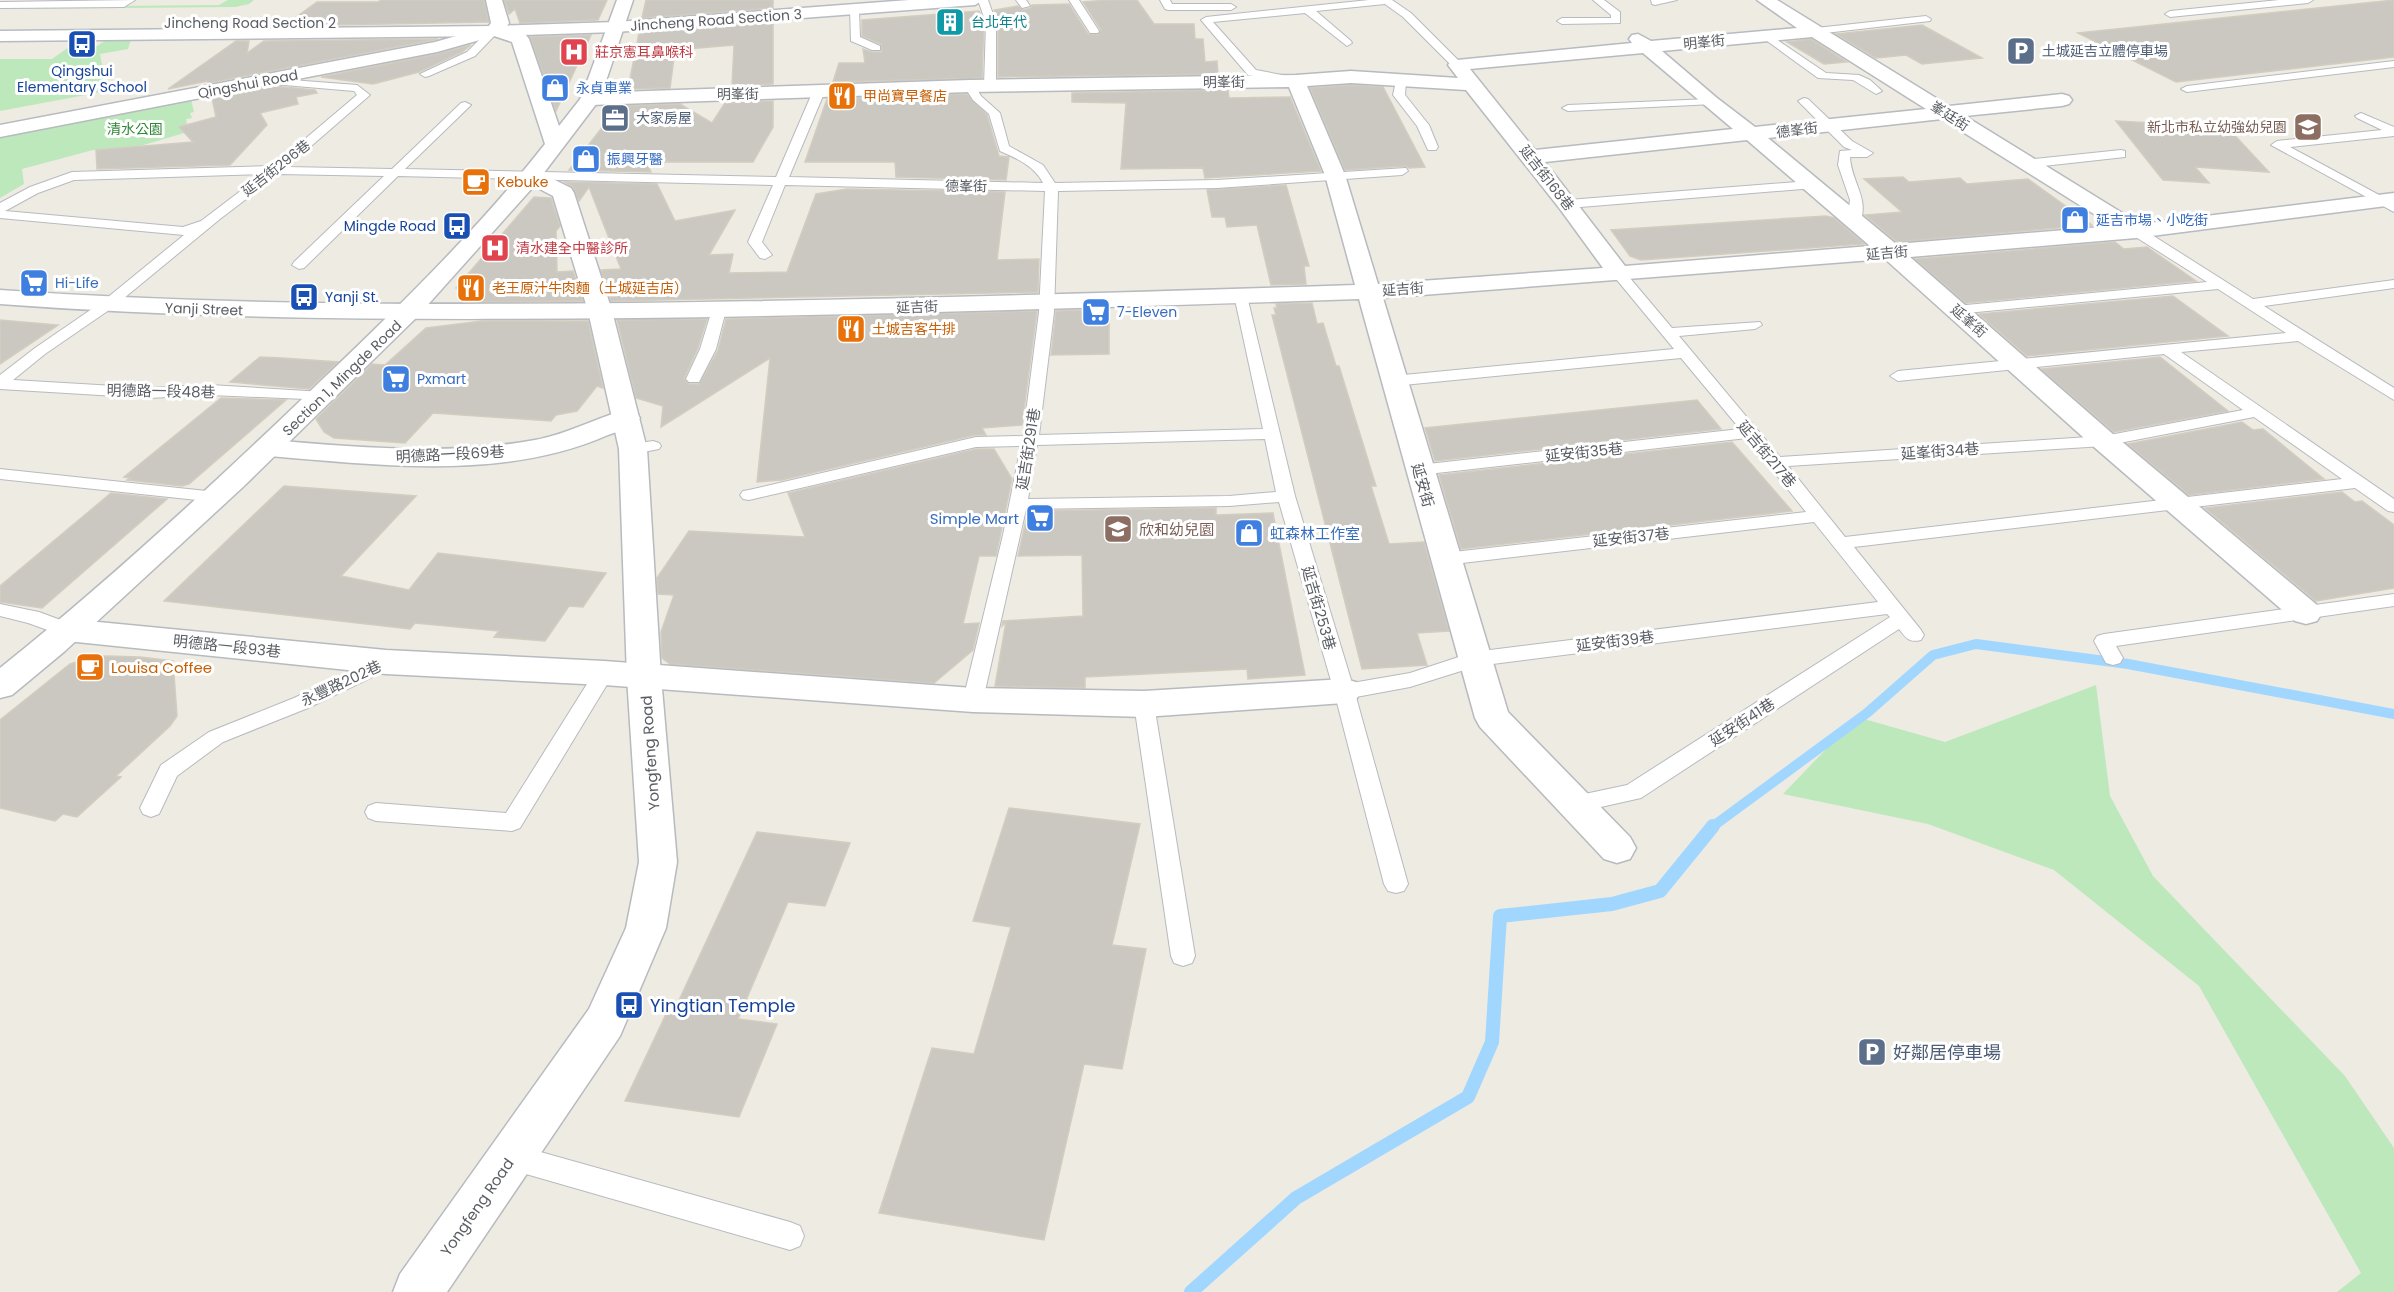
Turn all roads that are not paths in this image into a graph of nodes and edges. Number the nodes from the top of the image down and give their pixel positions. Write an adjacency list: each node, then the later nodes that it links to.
1 (130, 0): 15 (lane)
2 (495, 0): 23 (street)
3 (625, 0): 22 (street, Section 1, Mingde Road)
4 (835, 0): 22 (street, Jincheng Road Section 3)
5 (975, 0): 17 (street, Jincheng Road Section 3)
6 (983, 0): 40 (lane)
7 (1074, 0): 24 (lane)
8 (1165, 0): 18 (lane)
9 (1598, 0): 21 (lane)
10 (1672, 0): 14 (lane)
11 (1765, 0): 26 (street, 峯廷街)
12 (2308, 0): 19 (lane)
13 (1387, 1): 16 (lane); 33 (lane)
14 (1655, 2)
15 (0, 5)
16 (1307, 9): 18 (lane); 29 (lane)
17 (855, 11): 22 (street, Jincheng Road Section 3); 30 (lane)
18 (1255, 14): 36 (lane)
19 (2170, 14)
20 (1926, 19): 26 (lane)
21 (1562, 21)
22 (618, 22): 23 (street, Jincheng Road Section 3); 44 (street, Section 1, Mingde Road)
23 (497, 27): 27 (street, Jincheng Road Section 2); 34 (lane); 35 (street, Qingshui Road); 56 (street)
24 (1094, 31)
25 (1630, 32): 31 (street, 延峯街)
26 (1816, 32): 28 (street, 明峯街); 50 (street, 峯廷街)
27 (2, 34)
28 (1767, 36): 31 (street, 明峯街); 43 (lane)
29 (1347, 43)
30 (876, 48)
31 (1649, 48): 33 (street, 明峯街); 47 (street, 延峯街)
32 (2394, 64): 41 (lane)
33 (1457, 65): 38 (street)
34 (425, 74)
35 (265, 81): 53 (street, Qingshui Road); 61 (lane, 延吉街296巷)
36 (1296, 81): 37 (street, 明峯街); 40 (street, 明峯街); 64 (street, 延安街)
37 (1401, 81): 38 (street, 明峯街); 57 (lane)
38 (1472, 85): 59 (street, 延吉街168巷)
39 (970, 86): 40 (street, 明峯街); 42 (street, 明峯街); 68 (lane)
40 (990, 86)
41 (2187, 89)
42 (819, 91): 44 (street, 明峯街); 66 (lane)
43 (1876, 91)
44 (590, 99): 56 (street, Section 1, Mingde Road)
45 (2062, 100): 50 (street, 德峯街)
46 (1804, 101): 52 (lane)
47 (1710, 102): 49 (lane); 55 (street, 延峯街)
48 (465, 105): 62 (lane)
49 (1569, 108)
50 (1944, 112): 52 (street, 德峯街); 60 (street, 峯廷街)
51 (2361, 116): 54 (lane)
52 (1831, 126): 55 (street, 德峯街); 74 (lane)
53 (0, 131)
54 (2394, 131): 69 (lane)
55 (1753, 135): 59 (street, 德峯街); 67 (street, 延峯街)
56 (555, 145): 65 (street, Section 1, Mingde Road)
57 (1432, 147)
58 (2121, 154): 60 (lane)
59 (1531, 157): 70 (street, 延吉街168巷)
60 (2025, 164): 75 (street, 峯廷街)
61 (276, 170): 62 (lane, 德峯街); 71 (lane, 德峯街); 73 (lane, 延吉街296巷)
62 (396, 171): 65 (lane, 德峯街); 78 (lane)
63 (1401, 171): 64 (lane, 德峯街)
64 (1335, 175): 68 (lane, 德峯街); 82 (street, 延安街)
65 (531, 176): 66 (lane, 德峯街); 90 (street, Yongfeng Road); 91 (street, Section 1, Mingde Road)
66 (780, 182): 68 (lane, 德峯街); 77 (lane)
67 (1810, 185): 70 (lane); 74 (street, 延峯街)
68 (1051, 187): 85 (lane, 延吉街291巷)
69 (2390, 203): 75 (street, 延吉街)
70 (1568, 204): 79 (street, 延吉街168巷)
71 (0, 208)
72 (0, 214): 73 (lane)
73 (214, 216): 87 (lane, 延吉街296巷)
74 (1854, 222): 76 (street, 延峯街)
75 (2136, 231): 76 (street, 延吉街); 81 (lane)
76 (1891, 252): 79 (street, 延吉街); 89 (street, 延峯街)
77 (765, 255)
78 (298, 265)
79 (1618, 274): 82 (street, 延吉街); 93 (lane, 延吉街217巷)
80 (2394, 284): 86 (lane)
81 (2219, 285): 86 (lane); 89 (lane)
82 (1367, 292): 83 (street, 延吉街); 100 (street, 延安街)
83 (1241, 296): 85 (street, 延吉街); 108 (lane, 延吉街253巷)
84 (0, 297): 87 (street, Yanji Street)
85 (1049, 302): 88 (street, 延吉街); 110 (lane, 延吉街291巷)
86 (2249, 303): 94 (lane)
87 (108, 305): 91 (street, Yanji Street); 102 (lane, 延吉街296巷)
88 (720, 310): 90 (street, 延吉街); 99 (lane)
89 (1956, 310): 97 (street, 延峯街)
90 (600, 311): 91 (street, 延吉街); 109 (street, Yongfeng Road)
91 (408, 313): 105 (street, Section 1, Mingde Road)
92 (1755, 325): 93 (lane)
93 (1668, 333): 96 (lane, 延吉街217巷)
94 (2301, 336): 95 (lane); 103 (lane)
95 (2168, 350): 97 (lane); 106 (lane)
96 (1684, 353): 100 (lane); 107 (lane, 延吉街217巷)
97 (2019, 365): 98 (lane); 111 (street, 延峯街)
98 (1898, 376)
99 (694, 379)
100 (1393, 381): 114 (street, 延安街)
101 (2394, 381): 103 (lane)
102 (0, 383): 105 (lane, 明德路一段48巷)
103 (2375, 383): 104 (lane)
104 (2394, 395)
105 (323, 397): 112 (street, Section 1, Mingde Road)
106 (2257, 412): 111 (lane, 延峯街34巷); 116 (lane)
107 (1749, 433): 113 (lane, 延吉街217巷); 114 (lane, 延安街35巷)
108 (1272, 434): 110 (lane); 118 (lane, 延吉街253巷)
109 (637, 438): 112 (street, 明德路一段69巷); 135 (street, Yongfeng Road)
110 (1031, 441): 117 (lane); 120 (lane, 延吉街291巷)
111 (2104, 441): 113 (lane, 延峯街34巷); 121 (street, 延峯街)
112 (269, 448): 119 (street, Section 1, Mingde Road)
113 (1776, 462): 123 (lane, 延吉街217巷)
114 (1419, 470): 125 (street, 延安街)
115 (0, 474): 119 (lane)
116 (2358, 482): 121 (lane); 122 (lane)
117 (749, 495)
118 (1286, 496): 120 (lane); 137 (lane, 延吉街253巷)
119 (216, 497): 130 (street, Section 1, Mingde Road)
120 (1019, 504): 138 (lane, 延吉街291巷)
121 (2178, 505): 124 (lane); 128 (street, 延峯街)
122 (2394, 507)
123 (1817, 516): 124 (lane, 延吉街217巷); 125 (lane, 延安街37巷)
124 (1839, 543): 129 (lane, 延吉街217巷)
125 (1445, 559): 132 (street, 延安街)
126 (2394, 600): 128 (lane)
127 (0, 610): 130 (lane)
128 (2306, 613): 131 (lane)
129 (1902, 621): 132 (lane, 延安街39巷); 140 (lane, 延安街41巷)
130 (67, 630): 133 (street, 明德路一段93巷); 136 (street, Section 1, Mingde Road)
131 (2113, 658)
132 (1474, 659): 137 (lane, 延安街39巷); 140 (street, 延安街)
133 (386, 662): 134 (street, 永豐路202巷); 141 (lane, 永豐路202巷)
134 (604, 673): 135 (street, 永豐路202巷); 142 (lane)
135 (644, 677): 138 (street, 永豐路202巷); 146 (street, Yongfeng Road)
136 (0, 686)
137 (1344, 691): 139 (street, 永豐路202巷); 144 (lane, 延吉街253巷)
138 (973, 700): 139 (street, 永豐路202巷)
139 (1144, 704): 145 (lane)
140 (1574, 804): 143 (street, 延安街)
141 (151, 808)
142 (376, 812)
143 (1617, 848)
144 (1396, 884)
145 (1183, 956)
146 (512, 1157): 147 (lane); 148 (street, Yongfeng Road)
147 (790, 1236)
148 (418, 1292)

